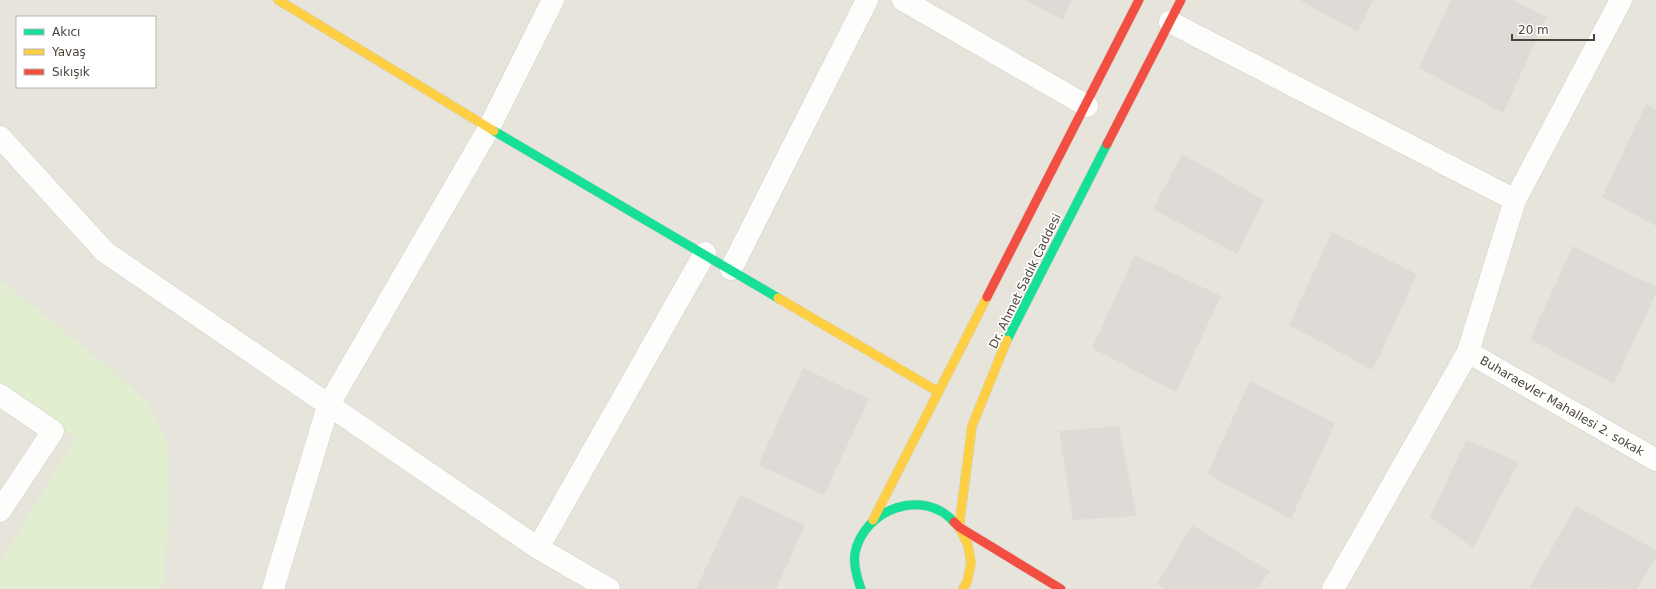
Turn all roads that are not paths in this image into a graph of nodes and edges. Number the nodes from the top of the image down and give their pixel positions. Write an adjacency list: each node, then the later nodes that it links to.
1 (278, 0): 10 (street)
2 (553, 0): 10 (street)
3 (867, 0): 14 (street)
4 (903, 0): 9 (street)
5 (1139, 0): 9 (street, Dr. Ahmet Sadık Caddesi)
6 (1181, 0): 8 (street, Dr. Ahmet Sadık Caddesi)
7 (1620, 0): 12 (street)
8 (1170, 22): 12 (street); 22 (street, Dr. Ahmet Sadık Caddesi)
9 (1087, 106): 16 (street, Dr. Ahmet Sadık Caddesi)
10 (489, 128): 13 (street); 18 (street)
11 (0, 137): 18 (street)
12 (1515, 200): 15 (street)
13 (705, 253): 14 (street); 23 (street)
14 (731, 269): 16 (street)
15 (1468, 352): 19 (street, Buharaevler Mahallesi 2. sokak); 31 (street)
16 (937, 391): 21 (street, Dr. Ahmet Sadık Caddesi)
17 (0, 395): 20 (street)
18 (328, 406): 23 (street); 25 (street)
19 (1656, 460)
20 (0, 511)
21 (872, 520): 22 (street); 24 (street, Dr. Ahmet Sadık Caddesi)
22 (959, 526): 29 (street); 30 (street)
23 (538, 548): 26 (street)
24 (855, 572): 27 (street); 28 (street)
25 (273, 589)
26 (608, 589)
27 (850, 589)
28 (861, 589)
29 (963, 589)
30 (1061, 589)
31 (1333, 589)

